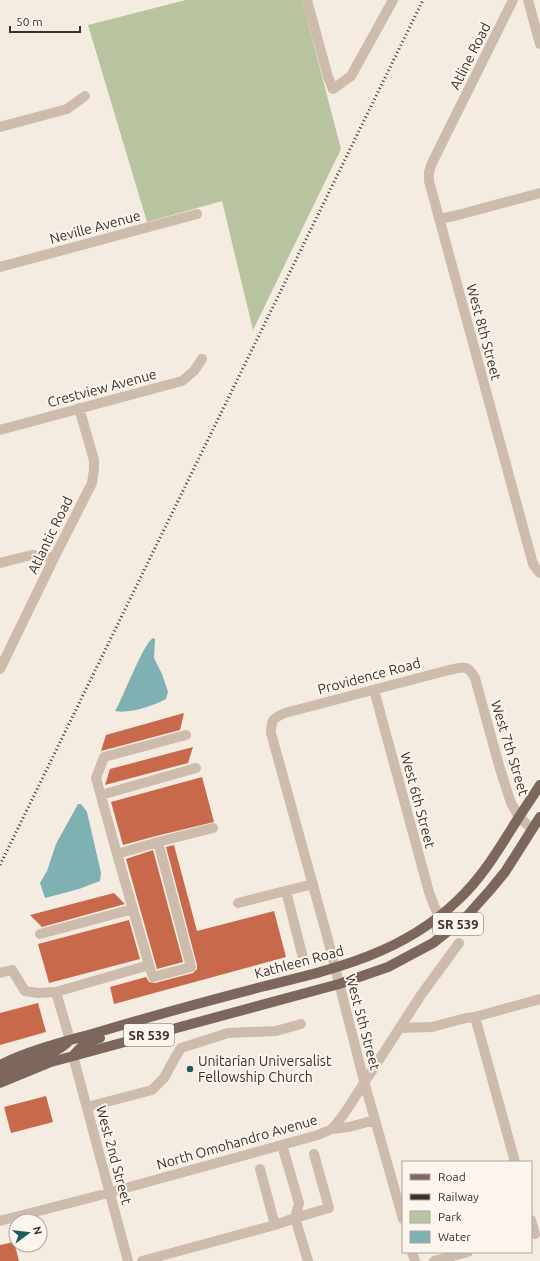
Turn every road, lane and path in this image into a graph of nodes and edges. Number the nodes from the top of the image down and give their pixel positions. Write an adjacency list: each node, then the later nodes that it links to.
1 (308, 0): 2 (street)
2 (393, 0)
3 (513, 0): 7 (street, Atline Road)
4 (528, 0): 5 (street)
5 (540, 44)
6 (85, 96): 8 (street)
7 (451, 125): 11 (street, West 8th Street)
8 (0, 127)
9 (540, 192): 11 (street)
10 (197, 214): 12 (street, Neville Avenue)
11 (439, 219): 18 (street, West 8th Street)
12 (0, 267)
13 (202, 359): 14 (street, Crestview Avenue)
14 (79, 408): 15 (street, Crestview Avenue); 16 (street, Atlantic Road)
15 (0, 430)
16 (54, 558): 17 (street); 19 (street, Atlantic Road)
17 (0, 563)
18 (540, 573)
19 (0, 669)
20 (470, 669): 21 (street, Providence Road); 27 (street, West 7th Street)
21 (374, 690): 22 (street, Providence Road); 37 (street, West 6th Street)
22 (276, 717): 33 (street, West 5th Street)
23 (186, 735): 26 (street)
24 (196, 768): 26 (street)
25 (540, 785): 27 (main road, Kathleen Road / SR 539)
26 (101, 795): 32 (street)
27 (519, 817): 30 (street, West 7th Street); 37 (main road, Kathleen Road / SR 539)
28 (540, 817): 30 (main road, SR 539)
29 (213, 828): 31 (street)
30 (532, 829): 44 (main road, SR 539)
31 (158, 842): 32 (street); 41 (street)
32 (117, 854): 36 (street)
33 (313, 884): 34 (street); 42 (street, West 5th Street)
34 (286, 891): 35 (street); 40 (street)
35 (238, 903)
36 (133, 909): 38 (street); 41 (street)
37 (440, 916): 42 (main road, Kathleen Road / SR 539)
38 (40, 934)
39 (459, 942): 50 (street, North Omohandro Avenue)
40 (303, 958)
41 (149, 965): 45 (street)
42 (335, 968): 44 (street, West 5th Street); 48 (main road, Kathleen Road / SR 539)
43 (0, 973): 45 (street)
44 (339, 984): 52 (main road, SR 539); 55 (street, West 5th Street)
45 (56, 992): 51 (street)
46 (540, 999): 47 (street)
47 (475, 1017): 50 (street); 62 (street)
48 (134, 1022): 51 (main road, Kathleen Road / SR 539); 52 (main road)
49 (301, 1024): 57 (street)
50 (400, 1028): 55 (street, North Omohandro Avenue)
51 (70, 1040): 53 (main road, Kathleen Road / SR 539); 54 (main road)
52 (73, 1056): 56 (main road, SR 539); 57 (street, West 2nd Street)
53 (0, 1065)
54 (0, 1074)
55 (364, 1081): 58 (street, West 5th Street); 59 (street, North Omohandro Avenue)
56 (0, 1084)
57 (87, 1107): 64 (street, West 2nd Street)
58 (375, 1120): 59 (street); 65 (street, West 5th Street)
59 (332, 1129): 60 (street, North Omohandro Avenue)
60 (282, 1145): 64 (street, North Omohandro Avenue); 66 (street)
61 (314, 1154): 66 (street)
62 (515, 1161)
63 (260, 1169): 69 (street)
64 (110, 1192): 67 (street, North Omohandro Avenue); 72 (street, West 2nd Street)
65 (402, 1215)
66 (295, 1218): 69 (street); 74 (street)
67 (0, 1221)
68 (532, 1224): 70 (street)
69 (275, 1225): 73 (street)
70 (535, 1234)
71 (464, 1253): 75 (street)
72 (128, 1261)
73 (142, 1261)
74 (308, 1261)
75 (434, 1261)

